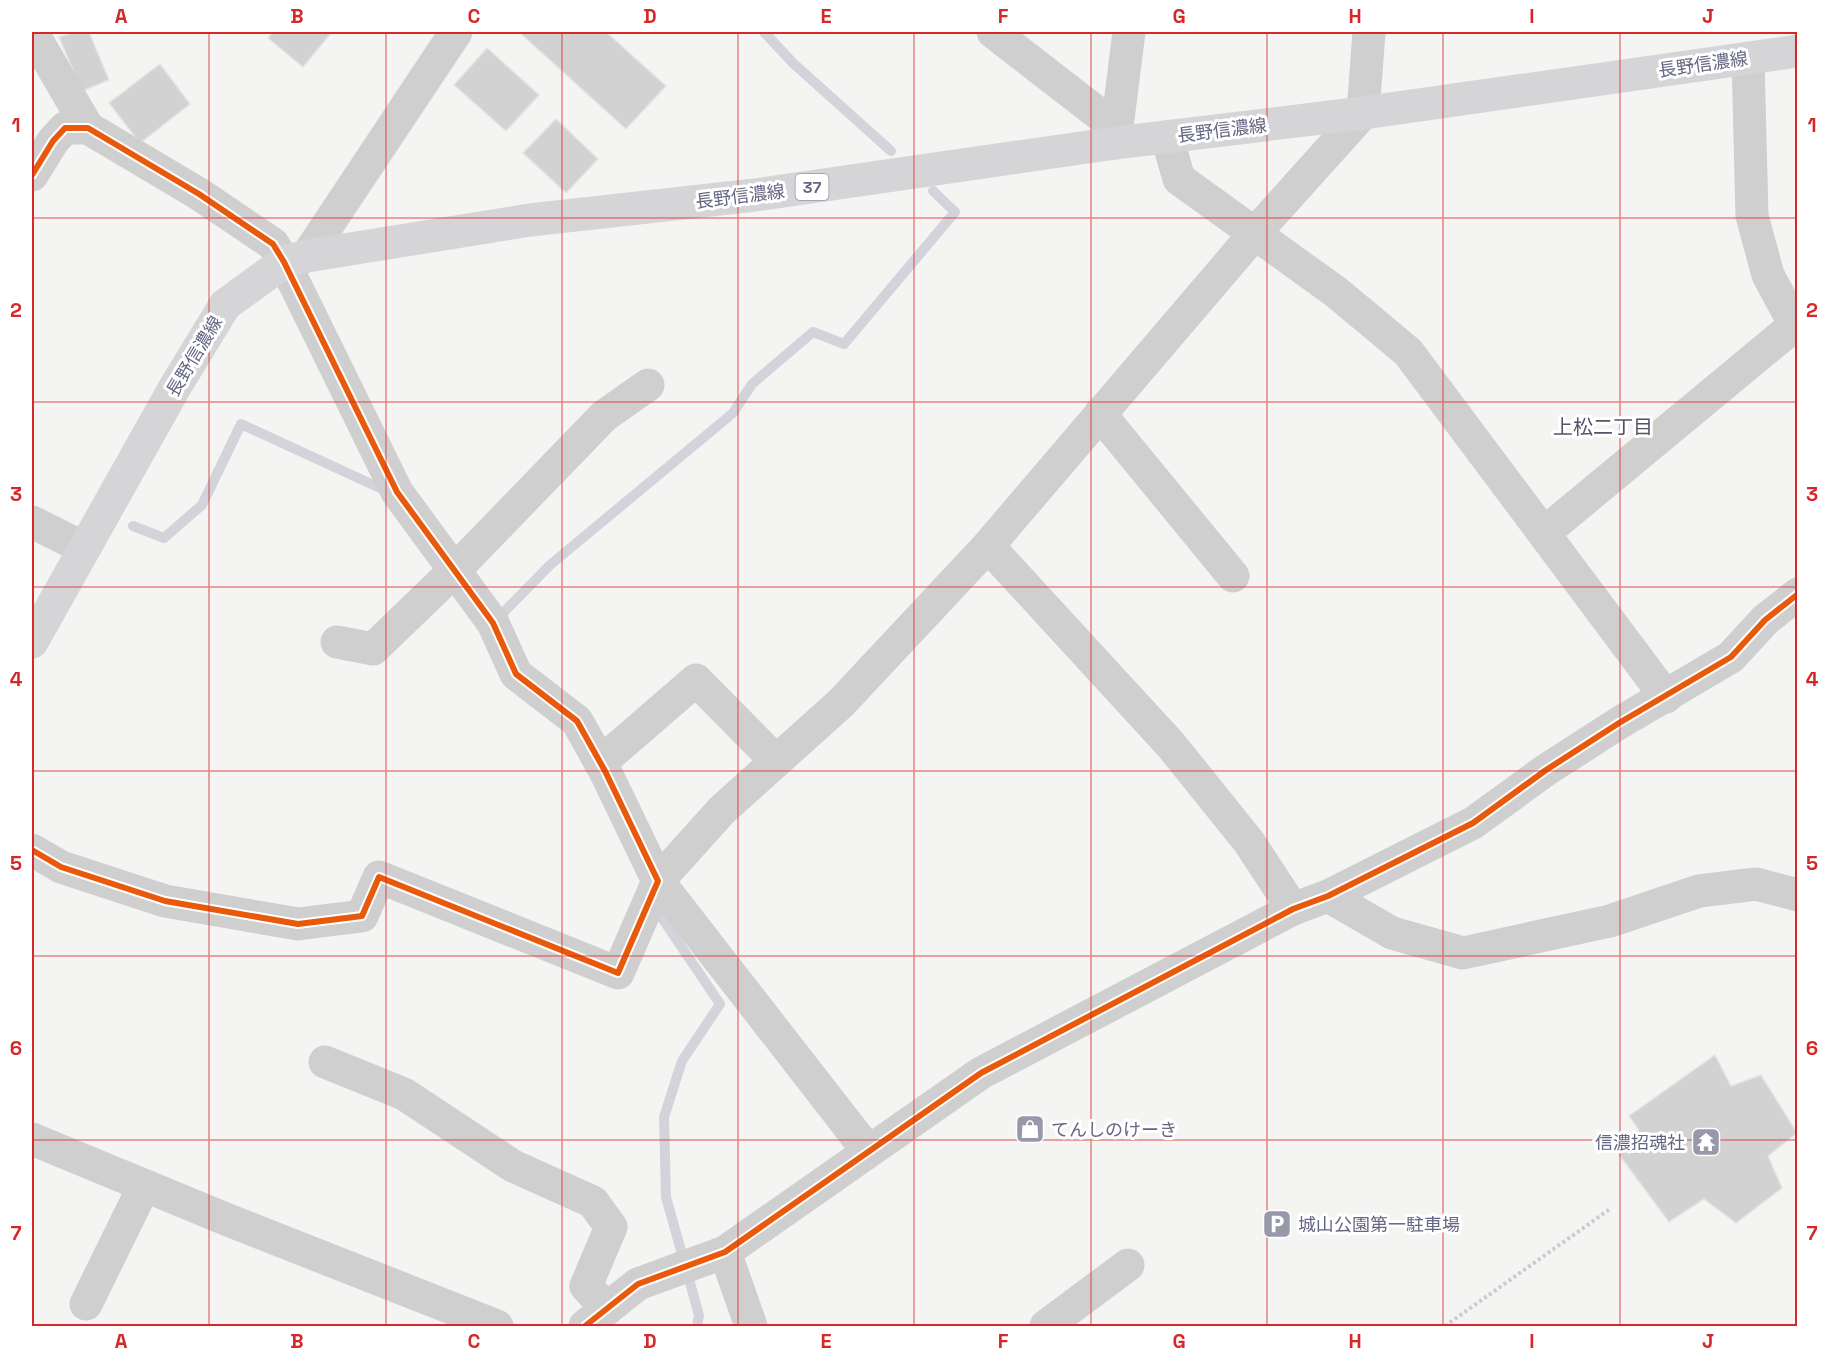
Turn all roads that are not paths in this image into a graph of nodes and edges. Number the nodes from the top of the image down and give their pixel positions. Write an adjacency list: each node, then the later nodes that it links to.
1 (32, 32): 9 (street)
2 (456, 32): 14 (street)
3 (993, 32): 10 (street)
4 (1129, 32): 10 (street)
5 (1369, 32): 8 (street)
6 (1797, 51): 7 (main road, 長野信濃線 / 37)
7 (1748, 58): 8 (main road, 長野信濃線 / 37); 18 (street)
8 (1363, 113): 11 (main road, 長野信濃線 / 37); 13 (street)
9 (88, 128): 12 (street); 14 (street)
10 (1116, 136): 11 (main road, 長野信濃線 / 37); 14 (main road, 長野信濃線 / 37)
11 (1167, 137): 13 (street)
12 (32, 175)
13 (1256, 232): 16 (street); 18 (street)
14 (295, 259): 20 (main road, 長野信濃線 / 37); 21 (street)
15 (648, 385): 21 (street)
16 (1100, 414): 19 (street); 22 (street)
17 (32, 522): 20 (street)
18 (1544, 533): 26 (street)
19 (988, 546): 27 (street); 33 (street)
20 (84, 548): 24 (main road, 長野信濃線 / 37)
21 (453, 572): 25 (street); 28 (street)
22 (1233, 576)
23 (1797, 594): 26 (street)
24 (32, 642)
25 (337, 642)
26 (1666, 697): 32 (street)
27 (776, 761): 28 (street); 30 (street)
28 (600, 763): 30 (street)
29 (32, 850): 30 (street)
30 (658, 881): 36 (street)
31 (1797, 895): 32 (street)
32 (1328, 896): 33 (street)
33 (1293, 909): 36 (street)
34 (325, 1062): 41 (street)
35 (32, 1139): 37 (street)
36 (868, 1151): 38 (street)
37 (144, 1186): 40 (street); 42 (street)
38 (725, 1252): 41 (street); 43 (street)
39 (1128, 1264): 44 (street)
40 (86, 1304)
41 (596, 1318)
42 (497, 1326)
43 (751, 1326)
44 (1046, 1326)

